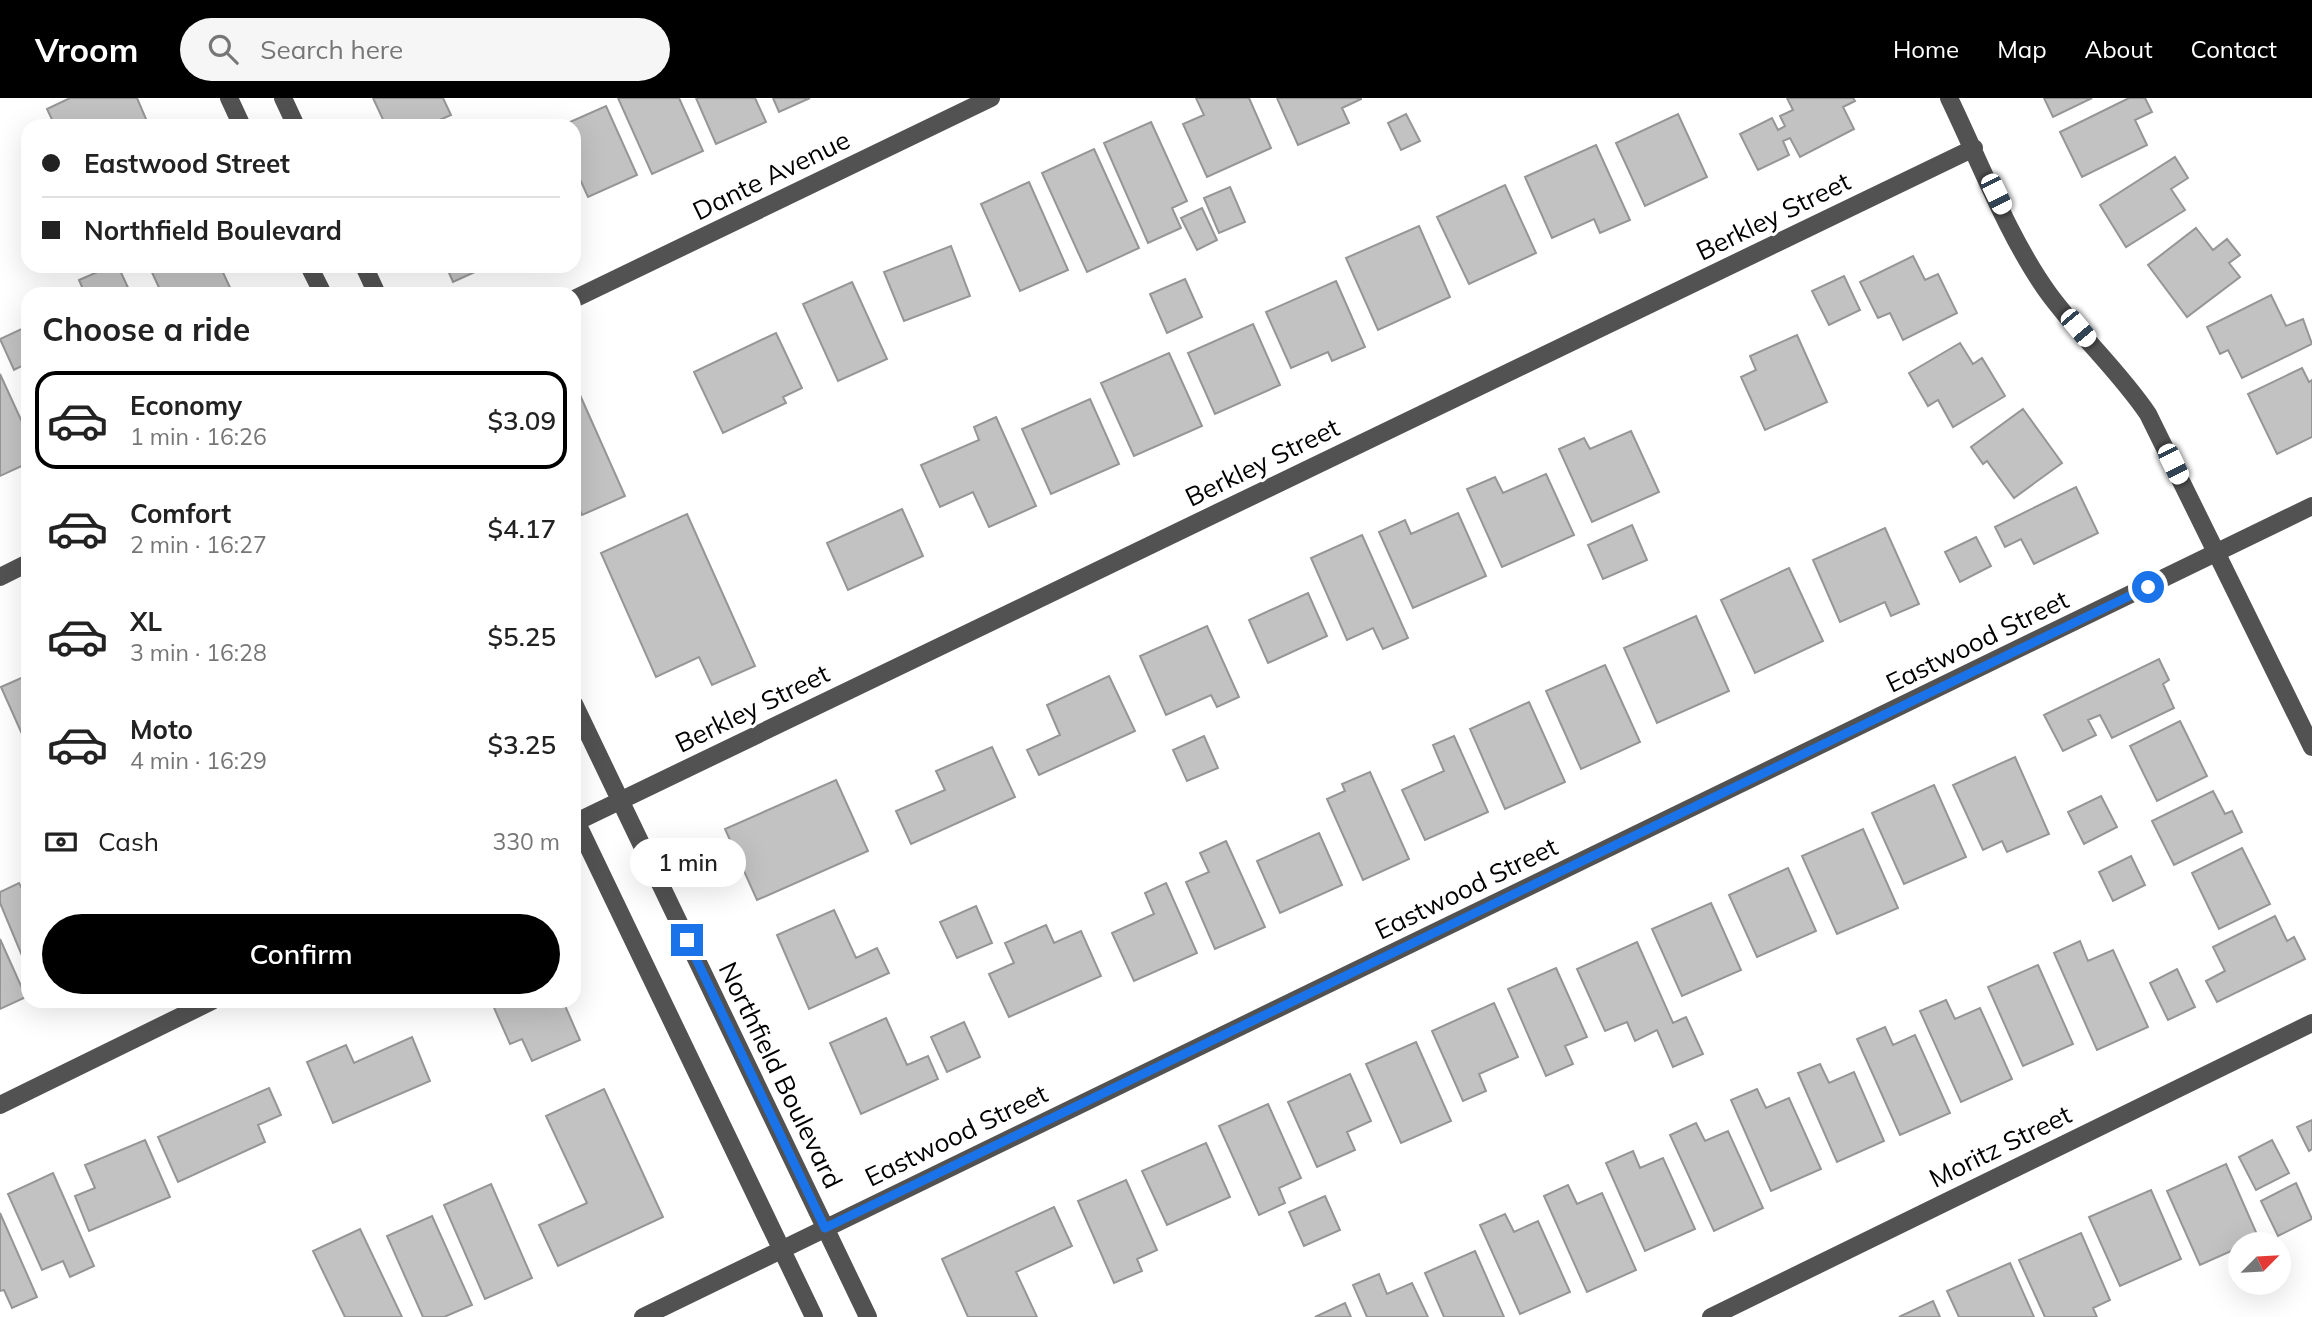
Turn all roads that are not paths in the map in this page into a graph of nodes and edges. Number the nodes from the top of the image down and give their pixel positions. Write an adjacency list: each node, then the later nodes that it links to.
1 (229, 98): 5 (street)
2 (283, 98): 6 (street)
3 (990, 98): 8 (street, Dante Avenue)
4 (1949, 98): 7 (street)
5 (239, 119)
6 (293, 119)
7 (1974, 148): 10 (street); 15 (street, Berkley Street)
8 (581, 296)
9 (2312, 506): 10 (street, Eastwood Street)
10 (2217, 552): 14 (street); 21 (street, Eastwood Street)
11 (21, 566): 12 (street)
12 (0, 577)
13 (581, 718): 15 (street, Northfield Boulevard)
14 (2312, 747)
15 (621, 800): 16 (street, Berkley Street); 21 (street, Northfield Boulevard)
16 (581, 818)
17 (581, 833): 22 (street)
18 (198, 1008): 20 (street)
19 (2312, 1023): 26 (street, Moritz Street)
20 (0, 1105)
21 (825, 1228): 22 (street, Eastwood Street); 25 (street, Northfield Boulevard)
22 (781, 1249): 23 (street, Eastwood Street); 24 (street)
23 (643, 1317)
24 (814, 1317)
25 (868, 1317)
26 (1711, 1317)

